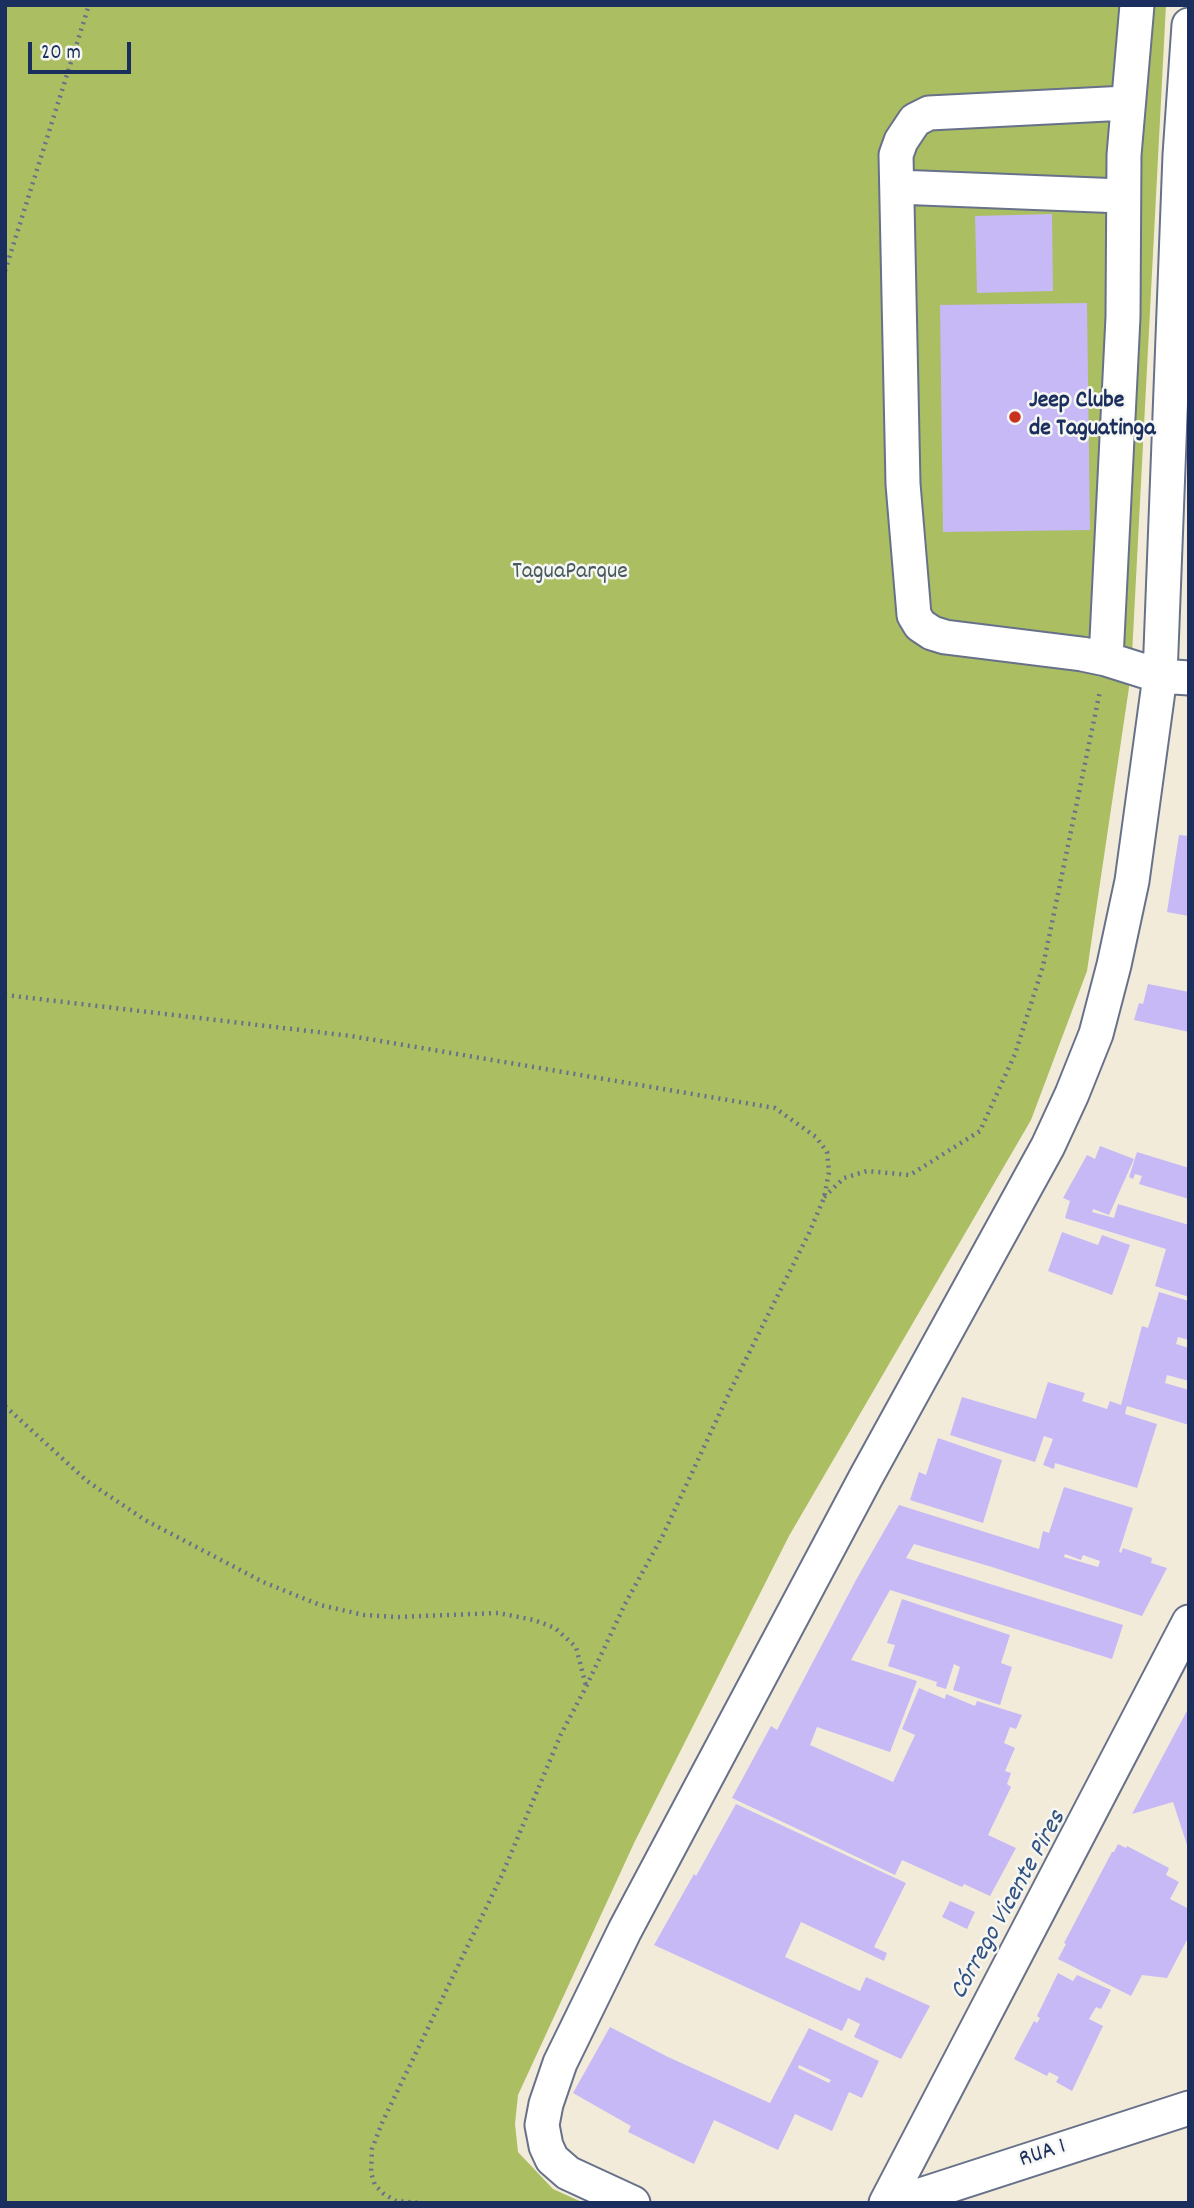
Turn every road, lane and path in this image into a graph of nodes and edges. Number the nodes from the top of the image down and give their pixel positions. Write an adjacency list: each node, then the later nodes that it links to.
1 (89, 5): 8 (path)
2 (1138, 5): 4 (street)
3 (1189, 24): 5 (street)
4 (1127, 103): 6 (street); 7 (street)
5 (1184, 155): 10 (street)
6 (897, 187): 7 (street); 9 (street)
7 (1122, 197): 9 (street)
8 (5, 271)
9 (1106, 659): 10 (street); 12 (path)
10 (1175, 677): 19 (street)
11 (5, 995): 12 (path)
12 (824, 1198): 15 (path)
13 (5, 1406): 15 (path)
14 (1189, 1622): 17 (street)
15 (586, 1687): 18 (path)
16 (1189, 2108): 17 (street, RUA 1)
17 (901, 2202)
18 (421, 2203)
19 (633, 2203)

